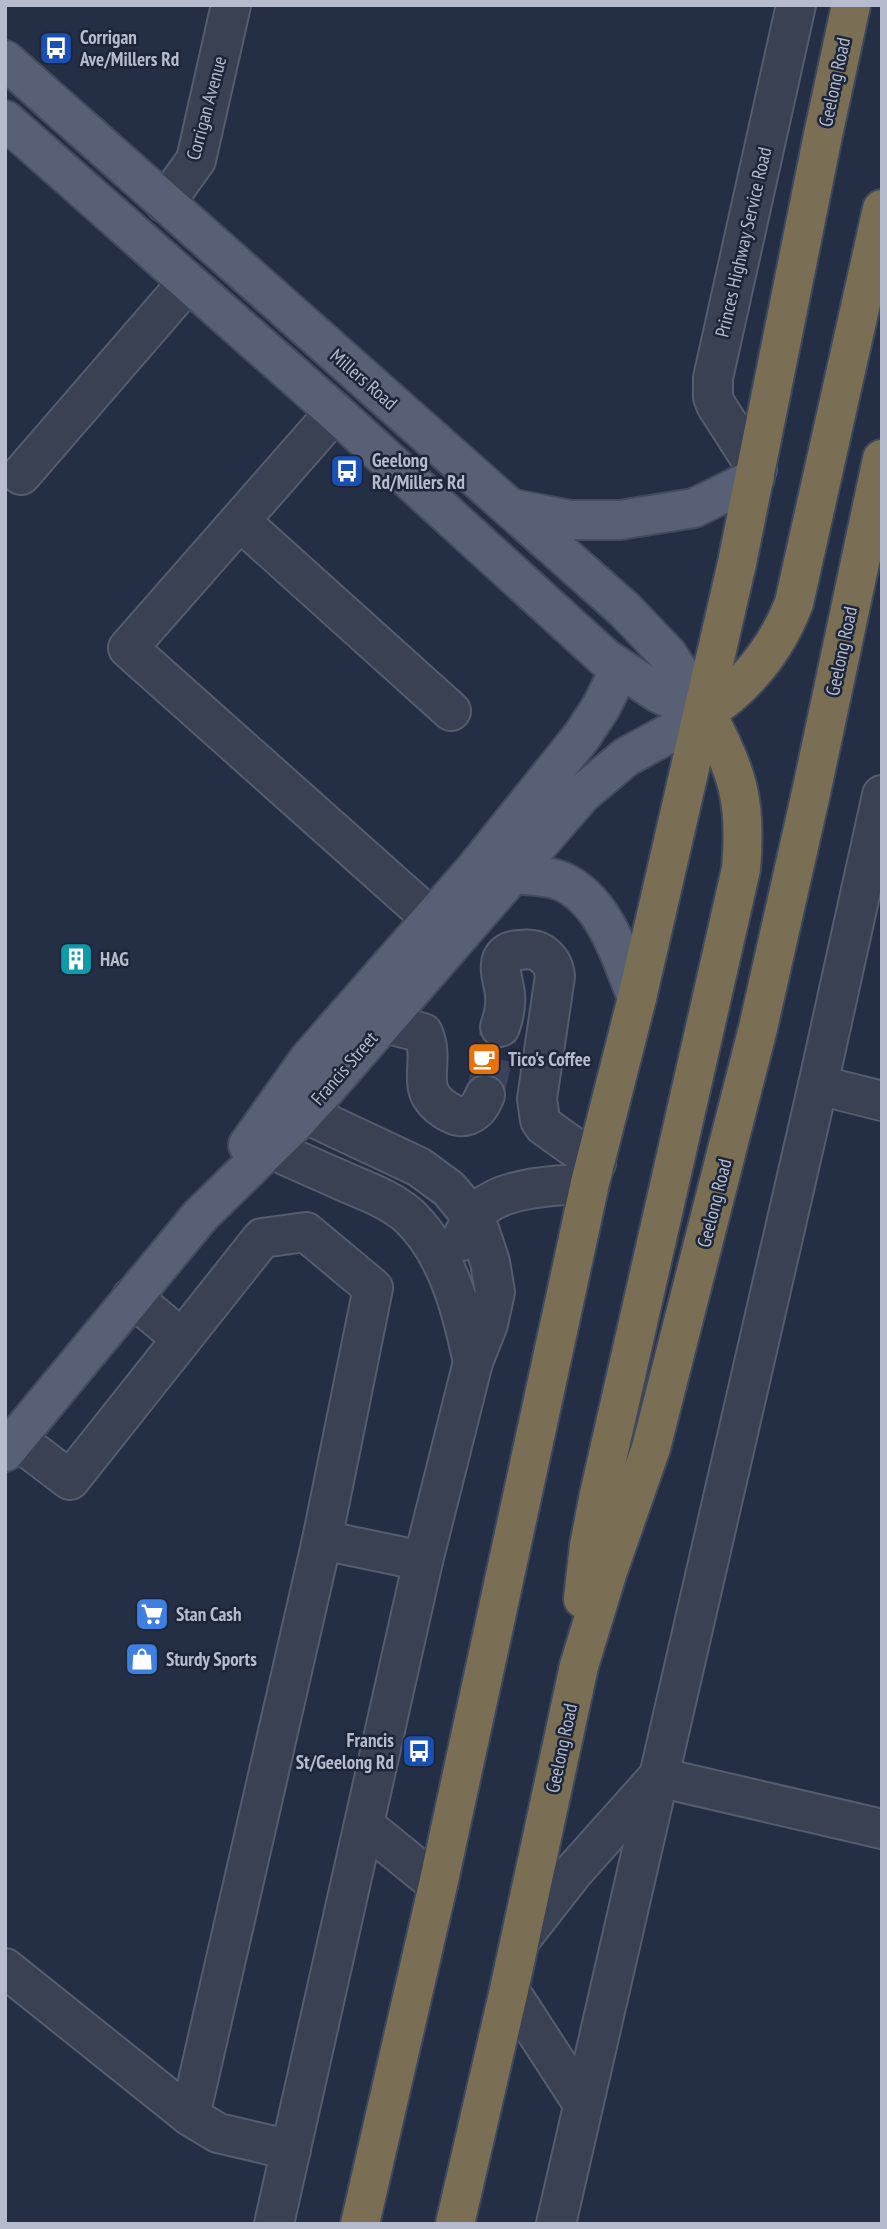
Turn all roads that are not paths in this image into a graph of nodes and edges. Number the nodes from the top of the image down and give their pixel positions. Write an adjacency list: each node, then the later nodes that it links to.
1 (232, 5): 6 (street, Corrigan Avenue)
2 (796, 5): 11 (street, Princes Highway Service Road)
3 (851, 5): 11 (highway, Geelong Road)
4 (5, 60): 6 (main road, Millers Road)
5 (5, 120): 8 (main road)
6 (165, 203): 13 (main road, Millers Road)
7 (882, 209): 18 (highway)
8 (188, 282): 9 (main road); 12 (street)
9 (335, 412): 14 (street); 15 (main road)
10 (882, 459): 38 (highway, Geelong Road)
11 (756, 474): 13 (main road); 18 (highway, Geelong Road)
12 (21, 475)
13 (512, 509): 15 (main road); 18 (main road, Millers Road)
14 (240, 521): 17 (street); 21 (street)
15 (480, 545): 16 (main road)
16 (620, 669): 18 (main road); 21 (main road)
17 (451, 711)
18 (704, 712): 20 (main road, Francis Street); 22 (highway, Geelong Road); 38 (highway)
19 (882, 795): 25 (street, Geelong Road)
20 (512, 874): 21 (main road, Francis Street); 22 (main road)
21 (445, 929): 23 (main road, Francis Street); 28 (main road)
22 (637, 998): 29 (highway, Geelong Road)
23 (384, 1023): 26 (street); 28 (main road, Francis Street)
24 (500, 1027): 29 (street)
25 (818, 1085): 27 (street); 39 (street, Geelong Road)
26 (485, 1095)
27 (882, 1101)
28 (280, 1126): 30 (street); 31 (street); 32 (main road)
29 (593, 1173): 30 (street); 42 (highway, Geelong Road)
30 (473, 1218): 31 (street); 34 (street)
31 (450, 1280): 34 (street)
32 (132, 1297): 33 (street); 35 (main road)
33 (182, 1339): 35 (street); 36 (street)
34 (473, 1362): 37 (street)
35 (10, 1446)
36 (322, 1540): 37 (street); 47 (street)
37 (423, 1561): 40 (street)
38 (579, 1666): 43 (highway, Geelong Road)
39 (657, 1777): 41 (street); 43 (street, Geelong Road); 46 (street, Geelong Road)
40 (365, 1825): 42 (street); 48 (street)
41 (882, 1829)
42 (438, 1885): 50 (highway, Geelong Road)
43 (520, 1940): 45 (highway, Geelong Road)
44 (5, 1968): 47 (street)
45 (509, 1990): 46 (street); 51 (highway, Geelong Road)
46 (583, 2104): 52 (street, Geelong Road)
47 (190, 2116): 48 (street)
48 (291, 2150): 49 (street)
49 (274, 2224)
50 (360, 2224)
51 (455, 2224)
52 (556, 2224)

